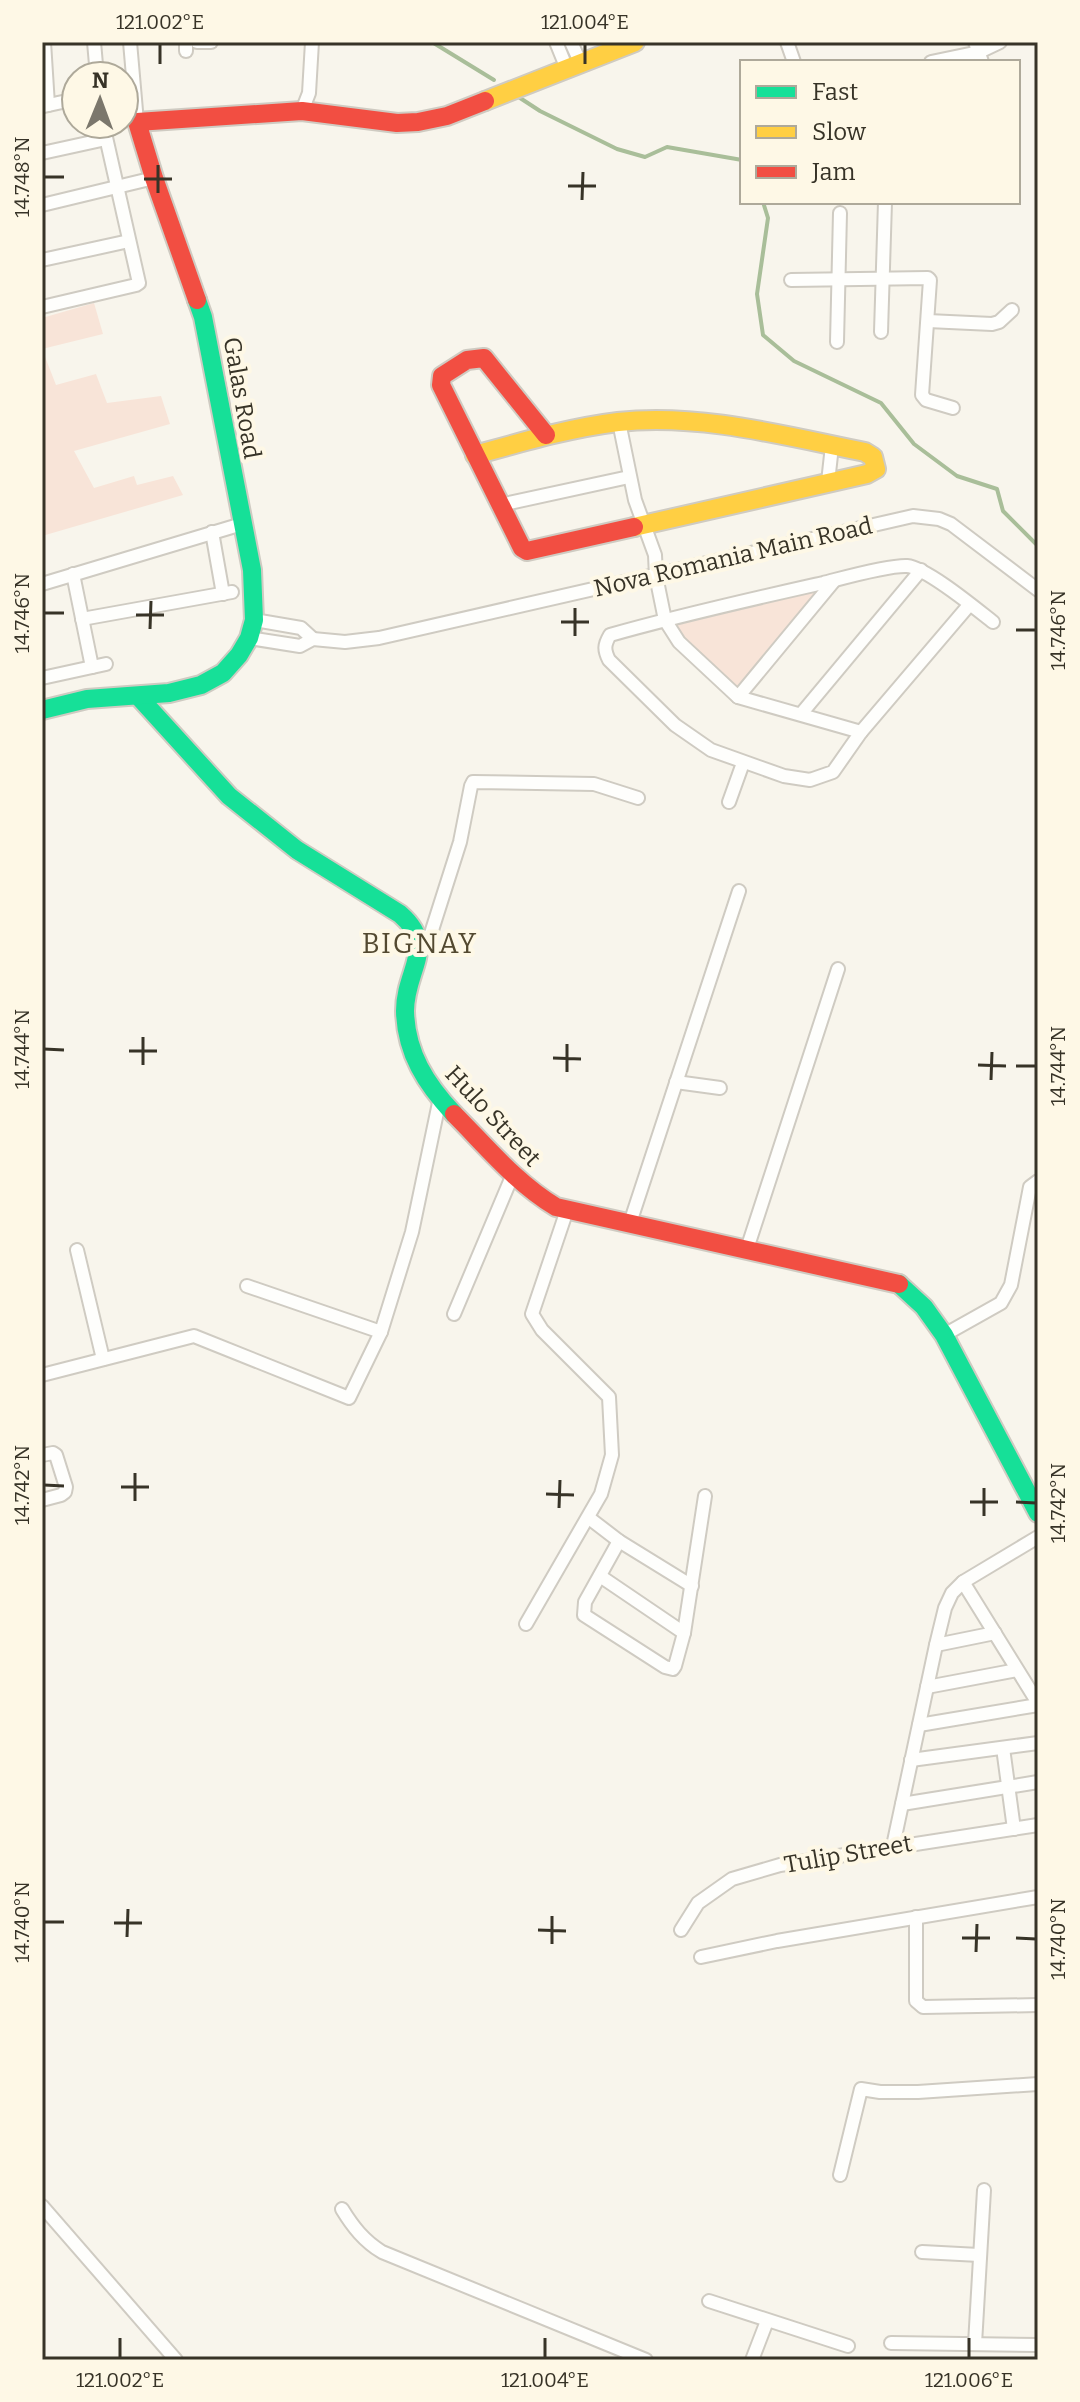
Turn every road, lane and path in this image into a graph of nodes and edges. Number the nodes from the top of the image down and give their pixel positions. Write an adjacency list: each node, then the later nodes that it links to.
1 (44, 42): 12 (street)
2 (211, 42): 8 (street)
3 (312, 42): 13 (street)
4 (556, 42): 11 (street)
5 (571, 42): 11 (street)
6 (635, 42): 11 (main road)
7 (1000, 42): 9 (street)
8 (190, 45)
9 (978, 52): 10 (street)
10 (940, 60)
11 (574, 67): 13 (main road)
12 (45, 106)
13 (302, 111): 14 (main road)
14 (140, 122)
15 (140, 132): 19 (main road, Galas Road)
16 (101, 140): 18 (street)
17 (106, 140): 20 (street)
18 (42, 153)
19 (154, 178): 20 (street); 42 (main road, Galas Road)
20 (116, 187): 22 (street); 24 (street)
21 (886, 204): 26 (street)
22 (42, 205)
23 (840, 213): 27 (street)
24 (129, 241): 25 (street); 29 (street)
25 (42, 260)
26 (882, 277): 27 (street); 31 (street); 32 (street)
27 (838, 278): 28 (street); 33 (street)
28 (791, 280)
29 (42, 307)
30 (1012, 310): 31 (street)
31 (928, 321): 34 (street)
32 (881, 332)
33 (837, 342)
34 (953, 408)
35 (619, 422): 36 (main road); 37 (main road); 39 (street)
36 (546, 435): 38 (main road); 38 (main road)
37 (832, 446): 40 (street); 40 (main road)
38 (475, 455): 41 (main road)
39 (629, 477): 41 (street); 43 (street)
40 (828, 482): 43 (main road)
41 (500, 505): 43 (main road)
42 (242, 524): 44 (street); 55 (main road, Galas Road)
43 (646, 525): 47 (street)
44 (212, 532): 46 (street); 52 (street)
45 (921, 570): 48 (street); 51 (street); 62 (street)
46 (73, 574): 49 (street); 52 (street)
47 (656, 576): 50 (street, Nova Romania Main Road); 53 (street); 55 (street, Nova Romania Main Road)
48 (834, 581): 53 (street); 60 (street)
49 (42, 584)
50 (1038, 590)
51 (970, 604): 54 (street); 63 (street)
52 (82, 619): 57 (street)
53 (665, 620): 60 (street); 64 (street)
54 (993, 622)
55 (252, 629): 59 (main road)
56 (106, 664): 57 (street)
57 (92, 667): 58 (street)
58 (42, 676)
59 (138, 696): 61 (main road); 68 (main road)
60 (738, 697): 62 (street)
61 (42, 710)
62 (801, 714): 63 (street)
63 (861, 732): 64 (street)
64 (743, 763): 66 (street)
65 (638, 798): 68 (street)
66 (729, 802)
67 (739, 891): 70 (street)
68 (420, 943): 72 (main road, Hulo Street)
69 (838, 969): 77 (street)
70 (676, 1082): 71 (street); 76 (street)
71 (720, 1088)
72 (440, 1098): 73 (main road, Hulo Street); 81 (street)
73 (513, 1174): 75 (main road, Hulo Street); 80 (street)
74 (1038, 1181): 82 (street)
75 (567, 1210): 76 (main road, Hulo Street); 89 (street)
76 (630, 1223): 77 (main road, Hulo Street)
77 (747, 1249): 82 (main road, Hulo Street)
78 (77, 1250): 83 (street)
79 (247, 1286): 81 (street)
80 (454, 1314)
81 (381, 1332): 83 (street)
82 (944, 1335): 88 (main road, Hulo Street)
83 (103, 1359): 84 (street)
84 (42, 1375)
85 (42, 1455): 87 (street)
86 (705, 1496): 94 (street)
87 (42, 1500)
88 (1038, 1513)
89 (589, 1518): 91 (street); 95 (street)
90 (1038, 1537): 93 (street)
91 (619, 1541): 92 (street); 94 (street)
92 (600, 1576): 96 (street); 96 (street)
93 (963, 1582): 97 (street); 98 (street)
94 (692, 1586): 96 (street)
95 (526, 1624)
96 (684, 1633)
97 (995, 1633): 98 (street); 99 (street)
98 (936, 1645): 100 (street)
99 (1017, 1670): 100 (street); 101 (street)
100 (927, 1687): 102 (street)
101 (1038, 1704): 102 (street)
102 (919, 1725): 105 (street)
103 (1038, 1743): 104 (street)
104 (1003, 1748): 105 (street); 107 (street)
105 (911, 1760): 108 (street)
106 (1038, 1782): 107 (street)
107 (1007, 1787): 108 (street); 110 (street)
108 (902, 1804): 111 (street)
109 (1038, 1825): 110 (street, Tulip Street)
110 (1014, 1829): 111 (street, Tulip Street)
111 (893, 1846): 114 (street, Tulip Street)
112 (1038, 1897): 113 (street)
113 (916, 1917): 115 (street); 116 (street)
114 (681, 1930)
115 (701, 1957)
116 (1038, 2005)
117 (1038, 2084): 118 (street)
118 (840, 2175)
119 (984, 2190): 123 (street)
120 (42, 2206): 130 (street)
121 (342, 2209): 131 (street)
122 (922, 2252): 123 (street)
123 (979, 2255): 127 (street)
124 (709, 2301): 125 (street)
125 (767, 2321): 129 (street); 132 (street)
126 (891, 2343): 127 (street)
127 (975, 2344): 128 (street)
128 (1038, 2345)
129 (848, 2346)
130 (176, 2360)
131 (646, 2360)
132 (752, 2360)

